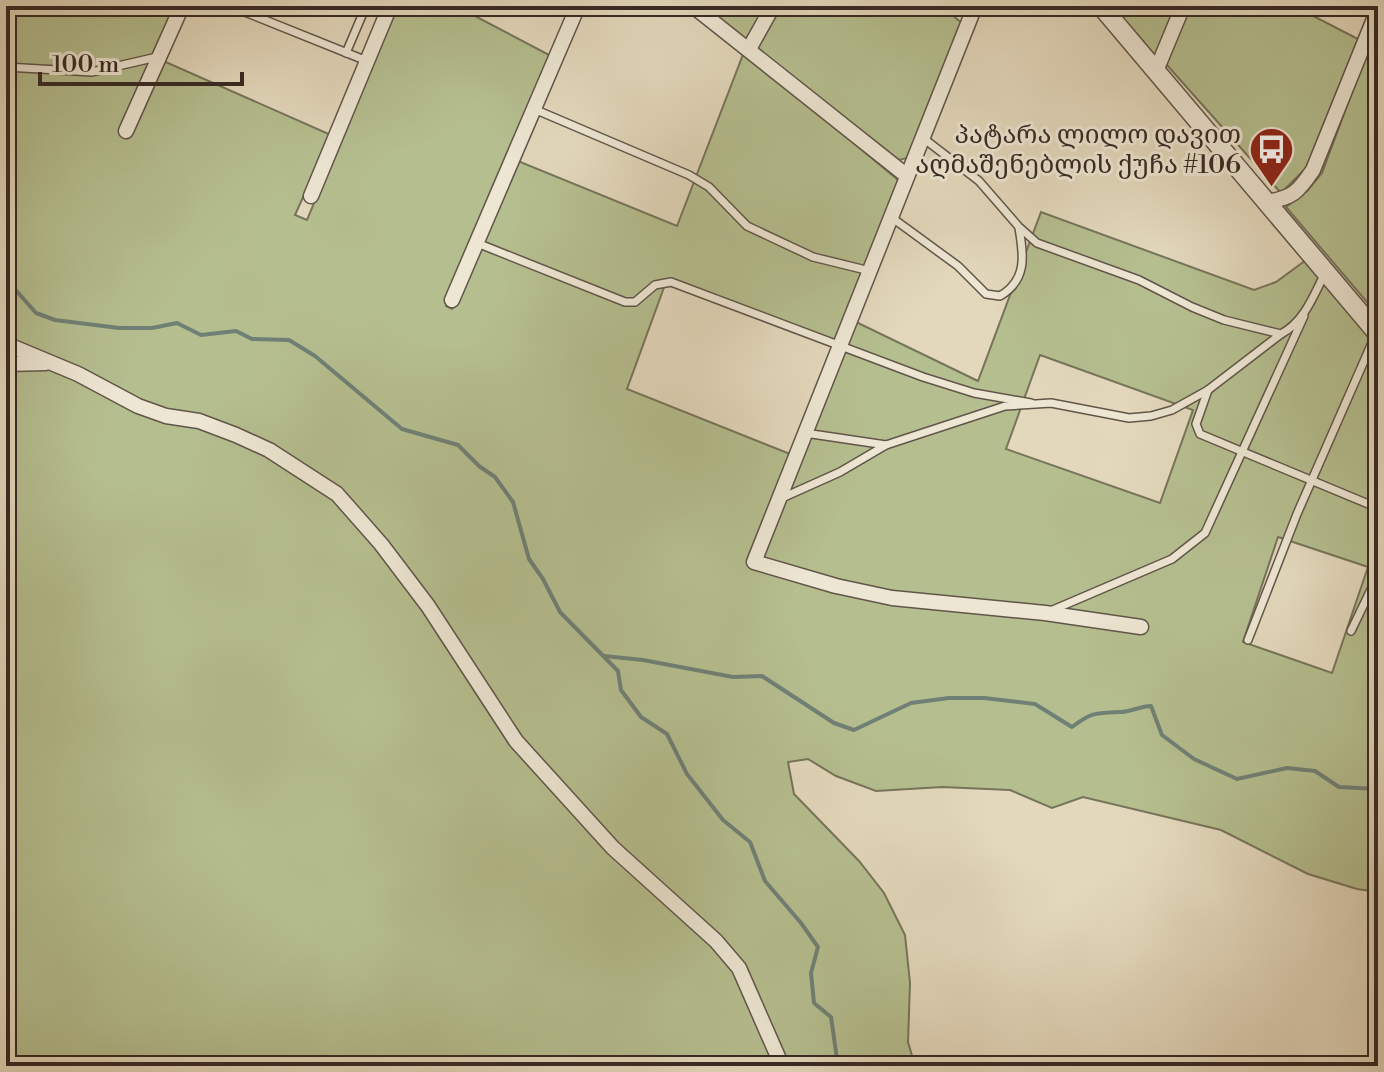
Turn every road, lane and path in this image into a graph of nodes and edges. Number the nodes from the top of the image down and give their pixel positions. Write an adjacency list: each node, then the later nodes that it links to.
1 (182, 6): 14 (street)
2 (230, 6): 13 (lane)
3 (366, 6): 13 (lane)
4 (390, 6): 15 (street)
5 (578, 6): 18 (street)
6 (693, 6): 12 (street)
7 (773, 6): 12 (street)
8 (975, 6): 20 (street)
9 (1101, 6): 17 (street)
10 (1183, 6): 17 (street)
11 (1378, 9): 23 (street)
12 (749, 49): 21 (street)
13 (346, 53): 15 (lane)
14 (159, 56): 16 (lane); 19 (street)
15 (367, 61): 22 (street)
16 (6, 67)
17 (1156, 71): 23 (street)
18 (534, 109): 26 (street); 27 (lane)
19 (126, 131)
20 (923, 138): 21 (street); 25 (lane)
21 (907, 176): 24 (street)
22 (311, 196)
23 (1266, 202): 28 (street)
24 (891, 217): 25 (lane); 27 (street)
25 (1019, 227): 32 (lane)
26 (477, 243): 29 (street); 34 (lane)
27 (870, 271): 34 (street)
28 (1325, 271): 30 (lane); 31 (street)
29 (452, 300)
30 (1309, 306): 32 (lane); 41 (lane)
31 (1378, 333): 42 (lane)
32 (1281, 334): 37 (lane)
33 (6, 344): 35 (street)
34 (840, 345): 38 (lane); 39 (street)
35 (51, 362): 36 (street); 50 (street)
36 (6, 364)
37 (1208, 390): 38 (lane); 41 (lane)
38 (1031, 403): 40 (lane)
39 (805, 433): 40 (lane); 43 (street)
40 (886, 445): 43 (lane)
41 (1242, 452): 42 (lane); 46 (lane)
42 (1311, 481): 44 (lane); 49 (lane)
43 (779, 500): 46 (street)
44 (1378, 508)
45 (1378, 575): 48 (lane)
46 (1045, 613): 47 (street)
47 (1141, 627)
48 (1351, 631)
49 (1248, 640)
50 (782, 1066)

